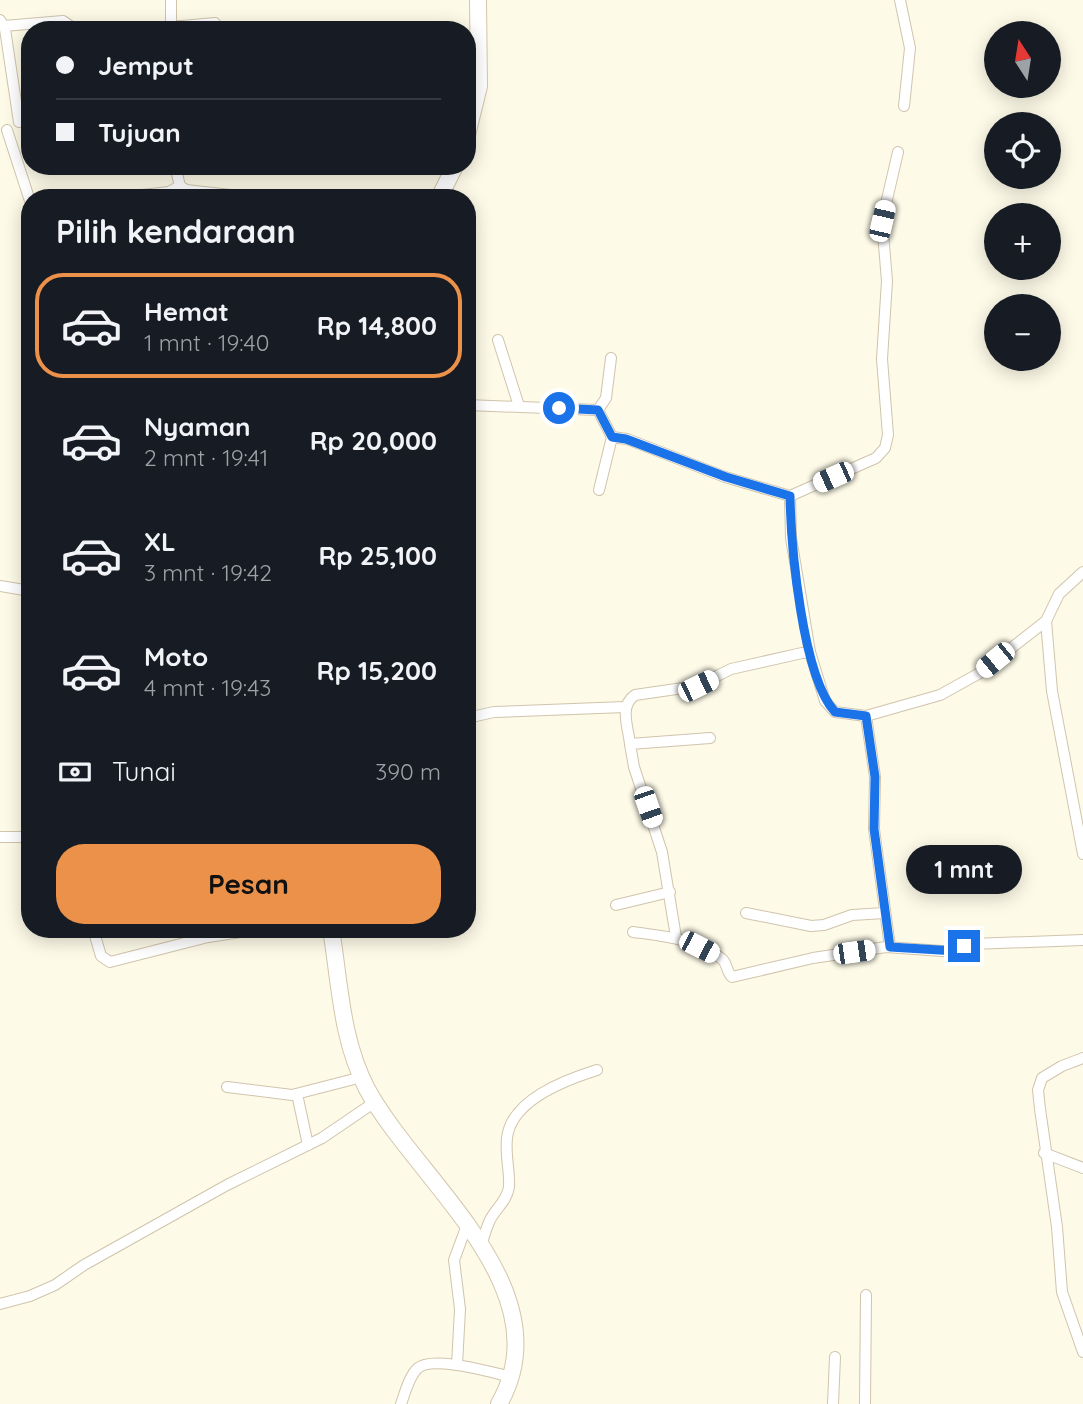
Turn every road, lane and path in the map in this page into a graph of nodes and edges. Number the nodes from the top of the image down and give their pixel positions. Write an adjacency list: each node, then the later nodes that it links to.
1 (171, 0): 4 (street)
2 (478, 0): 7 (street)
3 (900, 0): 8 (street)
4 (171, 21)
5 (21, 22): 6 (street)
6 (2, 23): 9 (street)
7 (476, 98)
8 (904, 106)
9 (21, 108)
10 (21, 122): 11 (street)
11 (4, 131): 15 (street)
12 (898, 152): 25 (street)
13 (178, 175): 14 (street)
14 (183, 188): 16 (street); 17 (street)
15 (26, 189)
16 (180, 189)
17 (190, 189)
18 (498, 340): 21 (street)
19 (611, 358): 22 (street)
20 (476, 405): 21 (street)
21 (519, 406): 22 (street)
22 (598, 410): 23 (street)
23 (612, 437): 24 (street); 25 (street)
24 (599, 490)
25 (790, 496): 30 (street)
26 (1083, 572): 29 (street)
27 (0, 586): 28 (street)
28 (21, 590)
29 (1046, 621): 33 (street); 38 (street)
30 (810, 652): 31 (street); 33 (street)
31 (625, 707): 32 (street); 35 (street)
32 (476, 716)
33 (866, 716): 42 (street)
34 (710, 738): 35 (street)
35 (631, 744): 39 (street)
36 (21, 836): 37 (street)
37 (0, 837)
38 (1083, 854)
39 (670, 892): 40 (street); 44 (street)
40 (616, 905)
41 (746, 913): 42 (street)
42 (885, 913): 49 (street)
43 (633, 932): 44 (street)
44 (676, 937): 49 (street)
45 (96, 938): 46 (street)
46 (206, 938)
47 (332, 938): 52 (street)
48 (1083, 940): 49 (street)
49 (890, 947)
50 (1083, 1058): 57 (street)
51 (597, 1070): 60 (street)
52 (362, 1077): 54 (street); 55 (street)
53 (228, 1087): 54 (street)
54 (297, 1094): 56 (street)
55 (375, 1102): 56 (street); 59 (street)
56 (308, 1145): 62 (street)
57 (1044, 1153): 58 (street); 63 (street)
58 (1083, 1168)
59 (467, 1225): 60 (street); 65 (street)
60 (481, 1246): 66 (street)
61 (866, 1294): 70 (street)
62 (0, 1304)
63 (1083, 1352)
64 (835, 1357): 69 (street)
65 (457, 1365): 66 (street); 67 (street)
66 (512, 1377): 68 (street)
67 (401, 1404)
68 (499, 1404)
69 (834, 1404)
70 (865, 1404)

